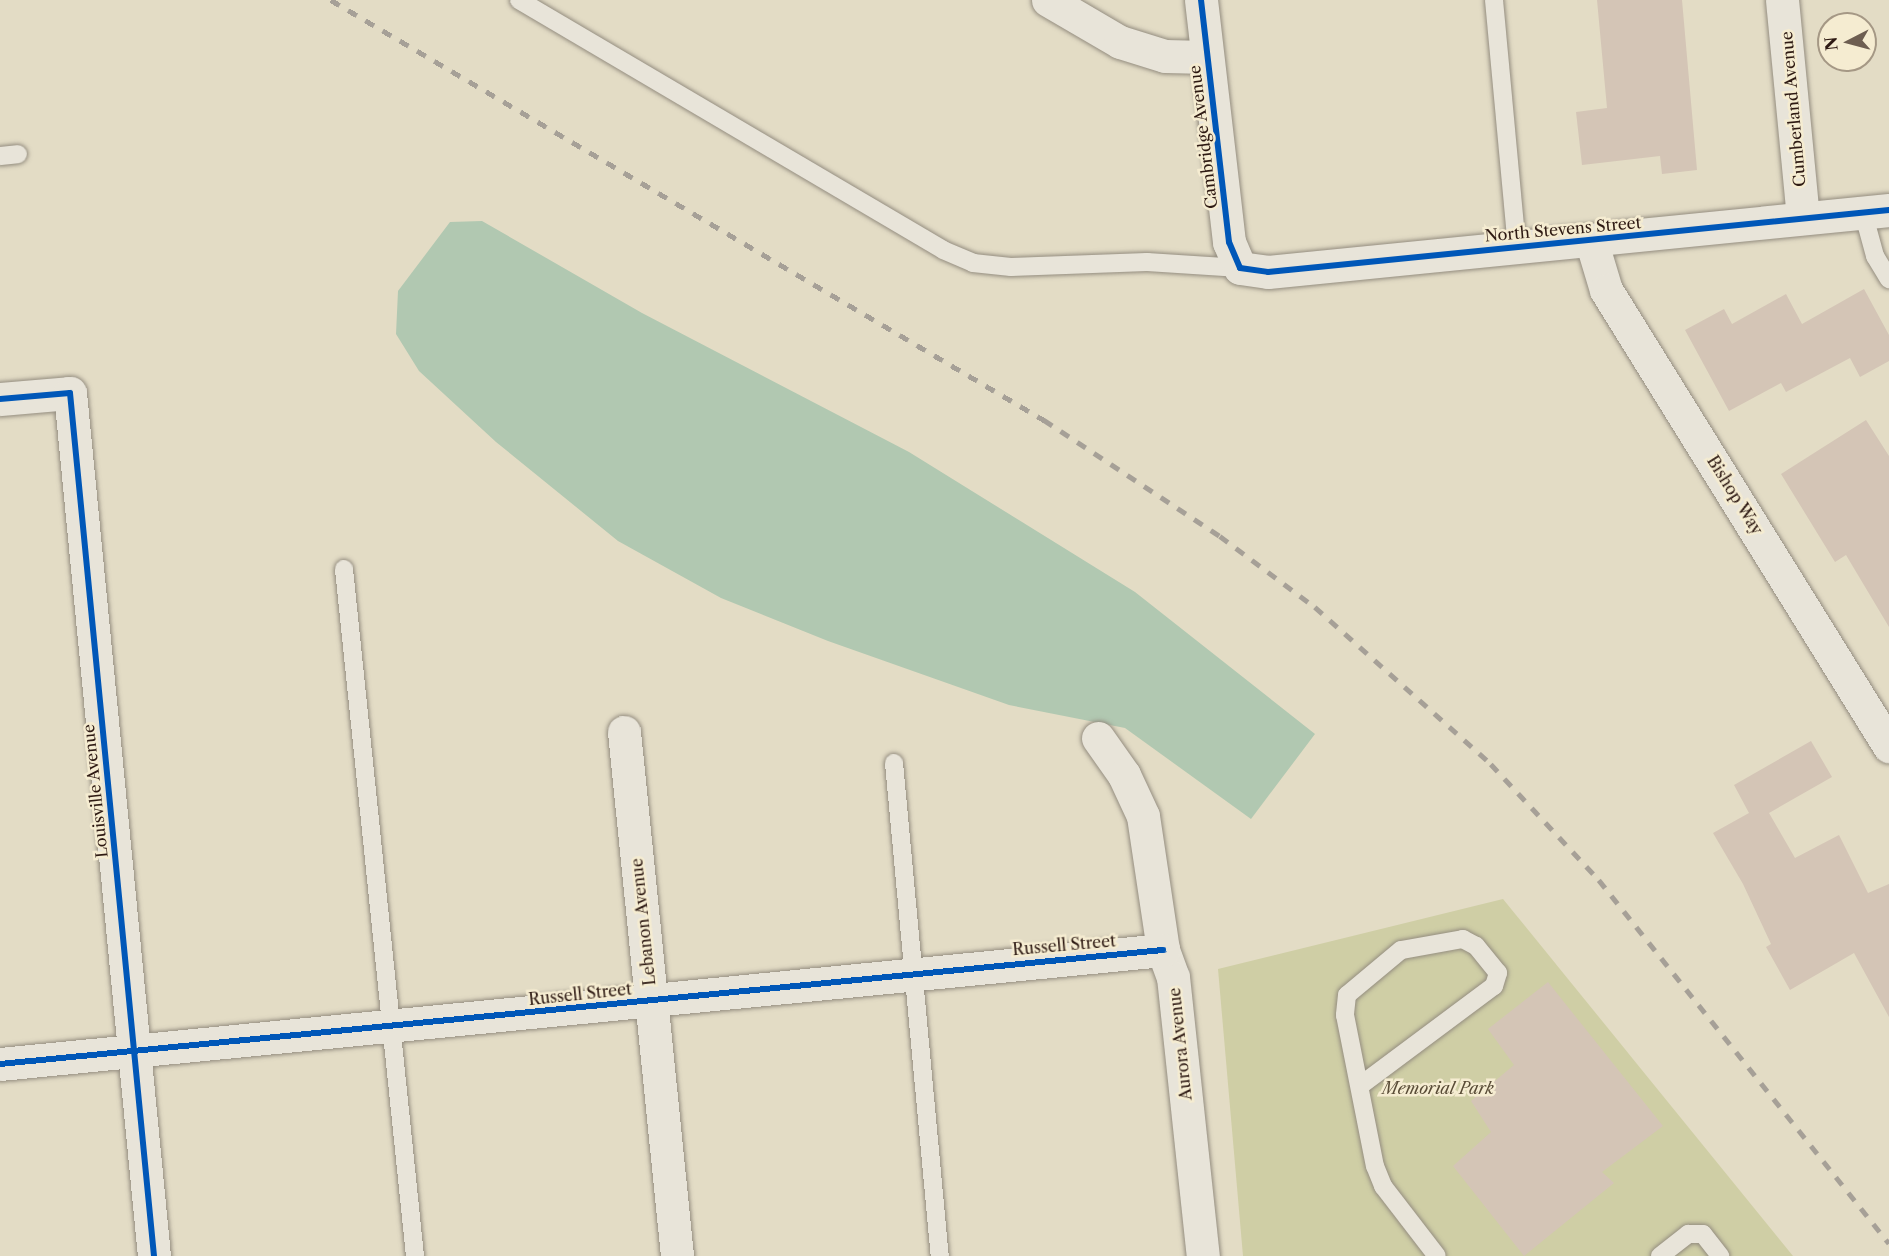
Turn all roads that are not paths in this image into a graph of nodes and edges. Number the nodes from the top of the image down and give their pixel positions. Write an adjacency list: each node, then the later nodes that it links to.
1 (519, 0): 11 (lane)
2 (1048, 0): 6 (street)
3 (1201, 0): 6 (street, Cambridge Avenue)
4 (1494, 0): 10 (lane)
5 (1782, 0): 8 (street, Cumberland Avenue)
6 (1207, 57): 11 (street, Cambridge Avenue)
7 (1876, 211): 8 (street, North Stevens Street); 12 (lane)
8 (1803, 218): 9 (street, North Stevens Street)
9 (1592, 240): 10 (street, North Stevens Street); 17 (street, Bishop Way)
10 (1517, 247): 11 (street, North Stevens Street)
11 (1240, 268)
12 (1889, 279)
13 (0, 399): 23 (street, Louisville Avenue)
14 (344, 569): 22 (lane)
15 (624, 732): 21 (street, Lebanon Avenue)
16 (1098, 738): 19 (street, Aurora Avenue)
17 (1889, 746)
18 (894, 763): 20 (lane)
19 (1163, 950): 20 (street, Russell Street); 30 (street, Aurora Avenue)
20 (911, 974): 21 (street, Russell Street); 29 (lane)
21 (651, 1001): 22 (street, Russell Street); 28 (street, Lebanon Avenue)
22 (392, 1026): 23 (street, Russell Street); 27 (lane)
23 (134, 1051): 24 (street, Russell Street); 26 (street, Louisville Avenue)
24 (0, 1064)
25 (1361, 1085): 25 (lane); 31 (lane)
26 (154, 1256)
27 (415, 1256)
28 (677, 1256)
29 (940, 1256)
30 (1203, 1256)
31 (1437, 1256)
32 (1660, 1256): 33 (lane)
33 (1720, 1256)

